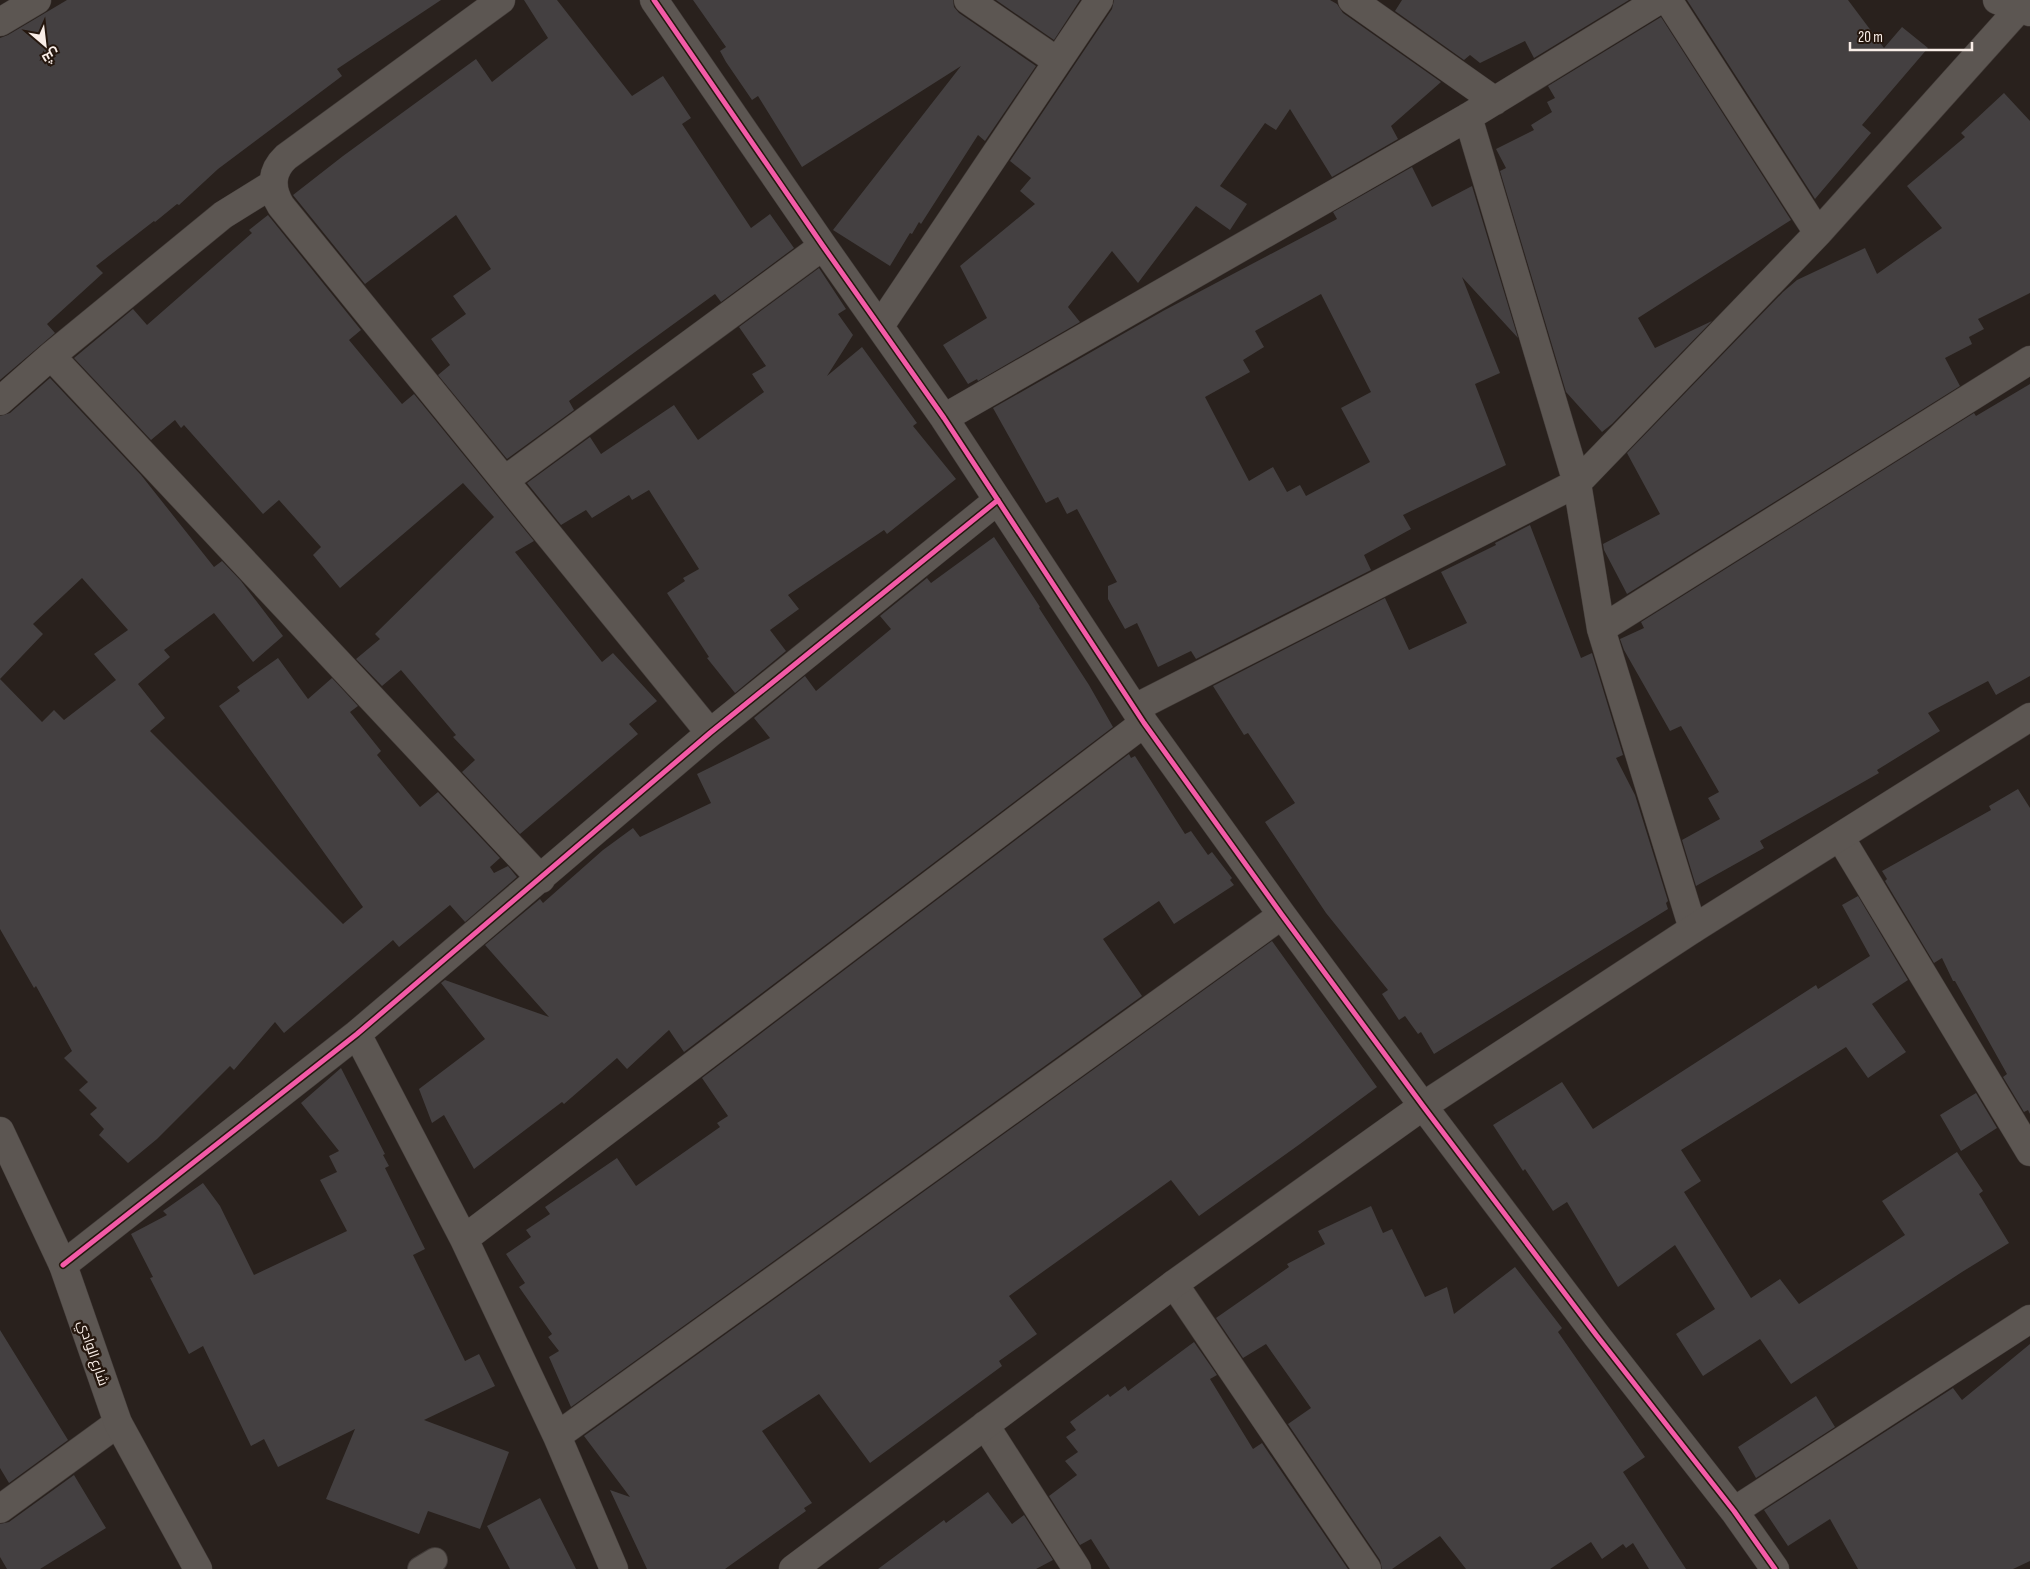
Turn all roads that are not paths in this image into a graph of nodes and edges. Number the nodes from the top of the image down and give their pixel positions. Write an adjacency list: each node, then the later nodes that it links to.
1 (37, 0): 10 (street)
2 (501, 0): 14 (street)
3 (654, 0): 16 (street)
4 (968, 0): 11 (street)
5 (1098, 0): 11 (street)
6 (1352, 0): 12 (street)
7 (1659, 0): 12 (street)
8 (1668, 0): 15 (street)
9 (2015, 7): 15 (street)
10 (0, 22)
11 (1057, 61): 17 (street)
12 (1496, 101): 13 (street)
13 (1468, 117): 21 (street); 23 (street)
14 (273, 184): 18 (street); 22 (street)
15 (1818, 233): 23 (street)
16 (823, 246): 17 (street); 22 (street)
17 (880, 326): 21 (street)
18 (51, 356): 20 (street); 30 (street)
19 (2030, 360): 25 (street)
20 (0, 401)
21 (944, 418): 24 (street)
22 (505, 480): 28 (street)
23 (1577, 483): 25 (street); 26 (street)
24 (998, 500): 26 (street); 28 (street)
25 (1601, 629): 32 (street)
26 (1140, 715): 31 (street); 37 (street)
27 (2030, 717): 29 (street)
28 (710, 733): 30 (street)
29 (1840, 837): 32 (street); 36 (street)
30 (541, 879): 33 (street)
31 (1282, 915): 34 (street); 43 (street)
32 (1693, 929): 34 (street)
33 (357, 1034): 37 (street); 38 (street)
34 (1423, 1106): 39 (street); 45 (street)
35 (0, 1131): 38 (street, شارع الوادي)
36 (2030, 1152)
37 (464, 1239): 43 (street)
38 (63, 1266): 41 (street, شارع الوادي)
39 (1174, 1284): 42 (street); 50 (street)
40 (2030, 1319): 45 (street)
41 (118, 1423): 44 (street); 46 (street, شارع الوادي)
42 (985, 1425): 48 (street); 49 (street)
43 (557, 1436): 47 (street)
44 (0, 1509)
45 (1734, 1511): 51 (street)
46 (198, 1569)
47 (614, 1569)
48 (793, 1569)
49 (1077, 1569)
50 (1367, 1569)
51 (1775, 1569)

